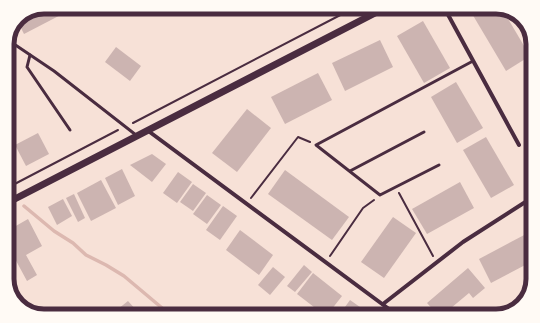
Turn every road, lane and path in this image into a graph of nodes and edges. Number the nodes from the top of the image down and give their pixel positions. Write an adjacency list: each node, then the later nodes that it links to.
1 (342, 14): 7 (path)
2 (373, 14): 9 (street)
3 (448, 14): 6 (street)
4 (14, 44): 5 (lane)
5 (30, 55): 7 (lane); 8 (lane)
6 (473, 61): 12 (lane); 13 (street)
7 (125, 127): 11 (lane); 16 (path)
8 (70, 130)
9 (147, 130): 11 (street); 21 (street)
10 (424, 132): 15 (lane)
11 (136, 135): 19 (street)
12 (316, 145): 15 (lane); 21 (path)
13 (519, 145)
14 (439, 165): 17 (lane)
15 (350, 171): 18 (lane)
16 (14, 184)
17 (396, 187): 18 (lane); 23 (path)
18 (380, 195): 22 (path)
19 (14, 199)
20 (526, 202): 23 (street)
21 (246, 203): 22 (street)
22 (326, 262): 24 (street)
23 (437, 262): 24 (street)
24 (383, 304): 25 (street)
25 (389, 309)

